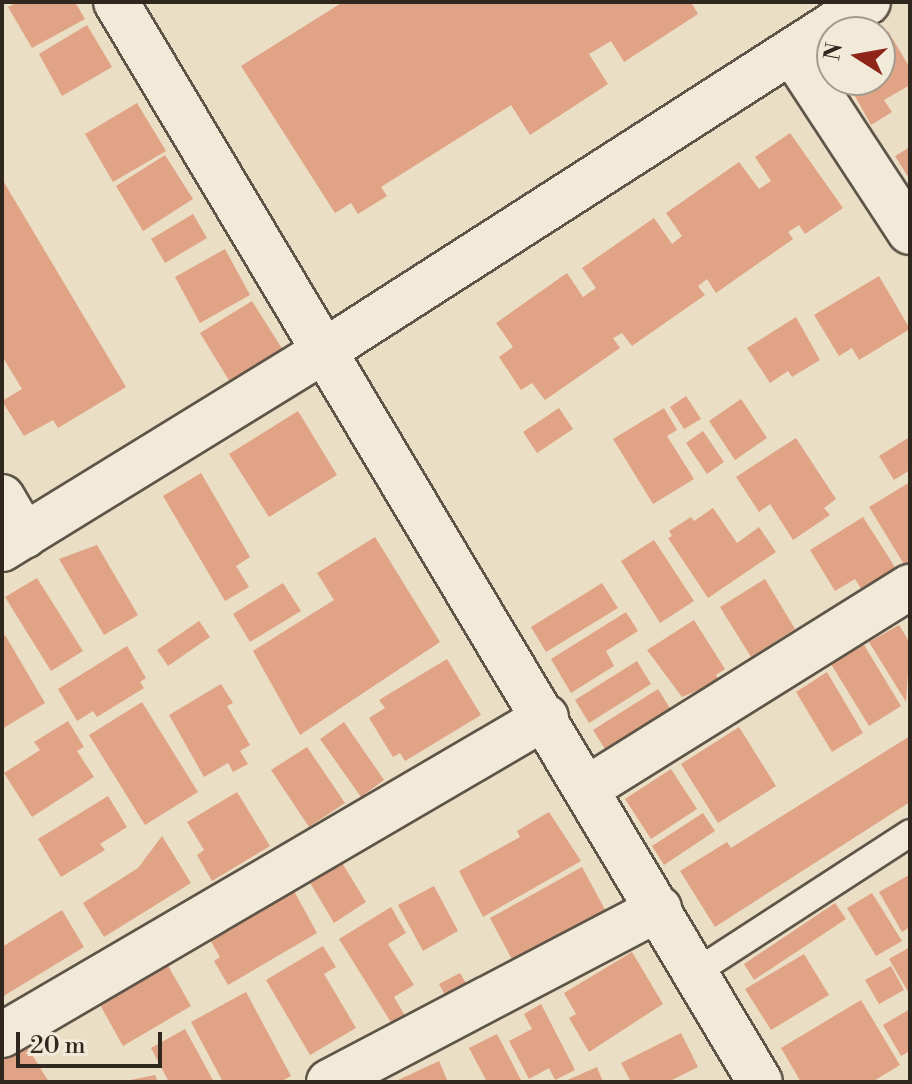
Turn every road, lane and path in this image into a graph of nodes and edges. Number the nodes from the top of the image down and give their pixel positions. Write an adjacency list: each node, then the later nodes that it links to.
1 (116, 2): 5 (street)
2 (858, 5): 3 (street)
3 (792, 52): 4 (street); 5 (street)
4 (910, 232)
5 (326, 350): 7 (street); 9 (street)
6 (2, 497): 7 (street)
7 (13, 542)
8 (910, 587): 10 (street)
9 (546, 717): 10 (street); 14 (street)
10 (588, 788): 12 (street)
11 (910, 833): 13 (lane)
12 (659, 909): 13 (street); 15 (street)
13 (696, 972): 16 (street)
14 (2, 1035)
15 (329, 1082)
16 (760, 1082)

